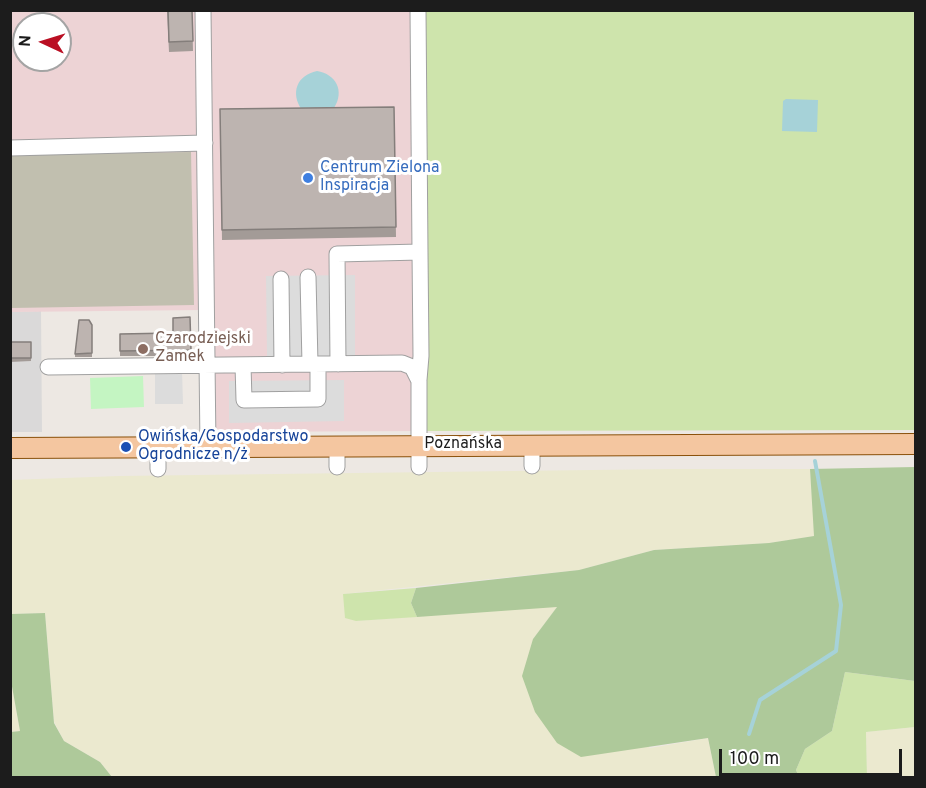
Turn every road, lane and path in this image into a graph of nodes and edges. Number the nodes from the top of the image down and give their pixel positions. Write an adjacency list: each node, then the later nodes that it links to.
1 (203, 10): 3 (lane)
2 (418, 10): 5 (lane)
3 (205, 143): 4 (lane); 12 (lane)
4 (10, 148)
5 (420, 252): 9 (lane); 14 (lane)
6 (308, 277): 8 (lane)
7 (281, 279): 11 (lane)
8 (314, 364): 9 (lane); 10 (lane); 11 (lane)
9 (338, 364): 14 (lane)
10 (243, 365): 11 (lane); 12 (lane)
11 (282, 365)
12 (208, 366): 13 (lane); 20 (lane)
13 (48, 367)
14 (419, 381): 18 (lane)
15 (915, 444): 16 (main road, Poznańska)
16 (532, 445): 18 (main road, Poznańska); 22 (lane)
17 (337, 446): 18 (main road, Poznańska); 20 (main road, Poznańska); 23 (lane)
18 (419, 446): 24 (lane)
19 (158, 447): 20 (main road, Poznańska); 21 (main road, Poznańska); 25 (lane)
20 (208, 447)
21 (10, 448)
22 (532, 466)
23 (337, 467)
24 (419, 467)
25 (158, 469)

